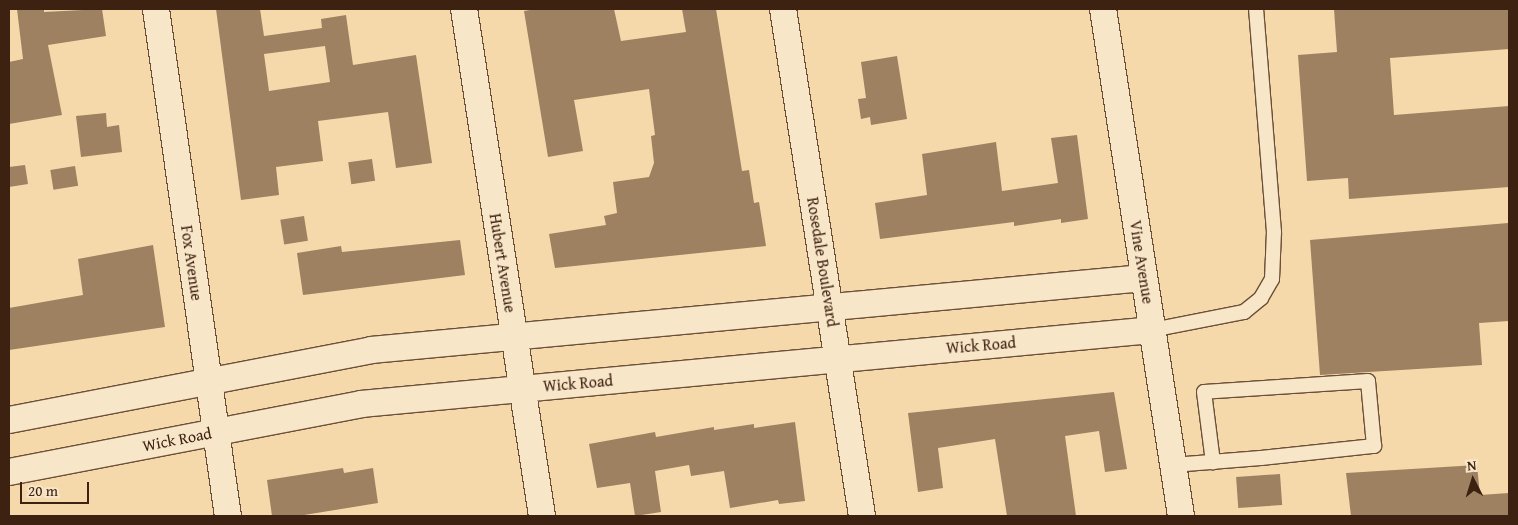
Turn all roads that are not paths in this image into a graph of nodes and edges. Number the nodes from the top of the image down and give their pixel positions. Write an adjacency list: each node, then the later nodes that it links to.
1 (156, 9): 11 (street, Fox Avenue)
2 (464, 9): 9 (street, Hubert Avenue)
3 (783, 9): 7 (street, Rosedale Boulevard)
4 (1103, 9): 6 (street, Vine Avenue)
5 (1256, 9): 8 (lane)
6 (1144, 278): 7 (street); 8 (street, Vine Avenue)
7 (830, 307): 9 (street); 10 (street, Rosedale Boulevard)
8 (1152, 330): 10 (street, Wick Road); 16 (street, Vine Avenue)
9 (514, 337): 11 (street); 12 (street, Hubert Avenue)
10 (838, 359): 12 (street, Wick Road); 20 (street, Rosedale Boulevard)
11 (209, 380): 13 (street); 14 (street, Fox Avenue)
12 (523, 389): 14 (street, Wick Road); 19 (street, Hubert Avenue)
13 (9, 420)
14 (216, 432): 17 (street, Wick Road); 18 (street, Fox Avenue)
15 (1213, 462): 15 (lane); 16 (lane)
16 (1173, 465): 21 (street, Vine Avenue)
17 (9, 472)
18 (228, 516)
19 (542, 516)
20 (862, 516)
21 (1181, 516)

